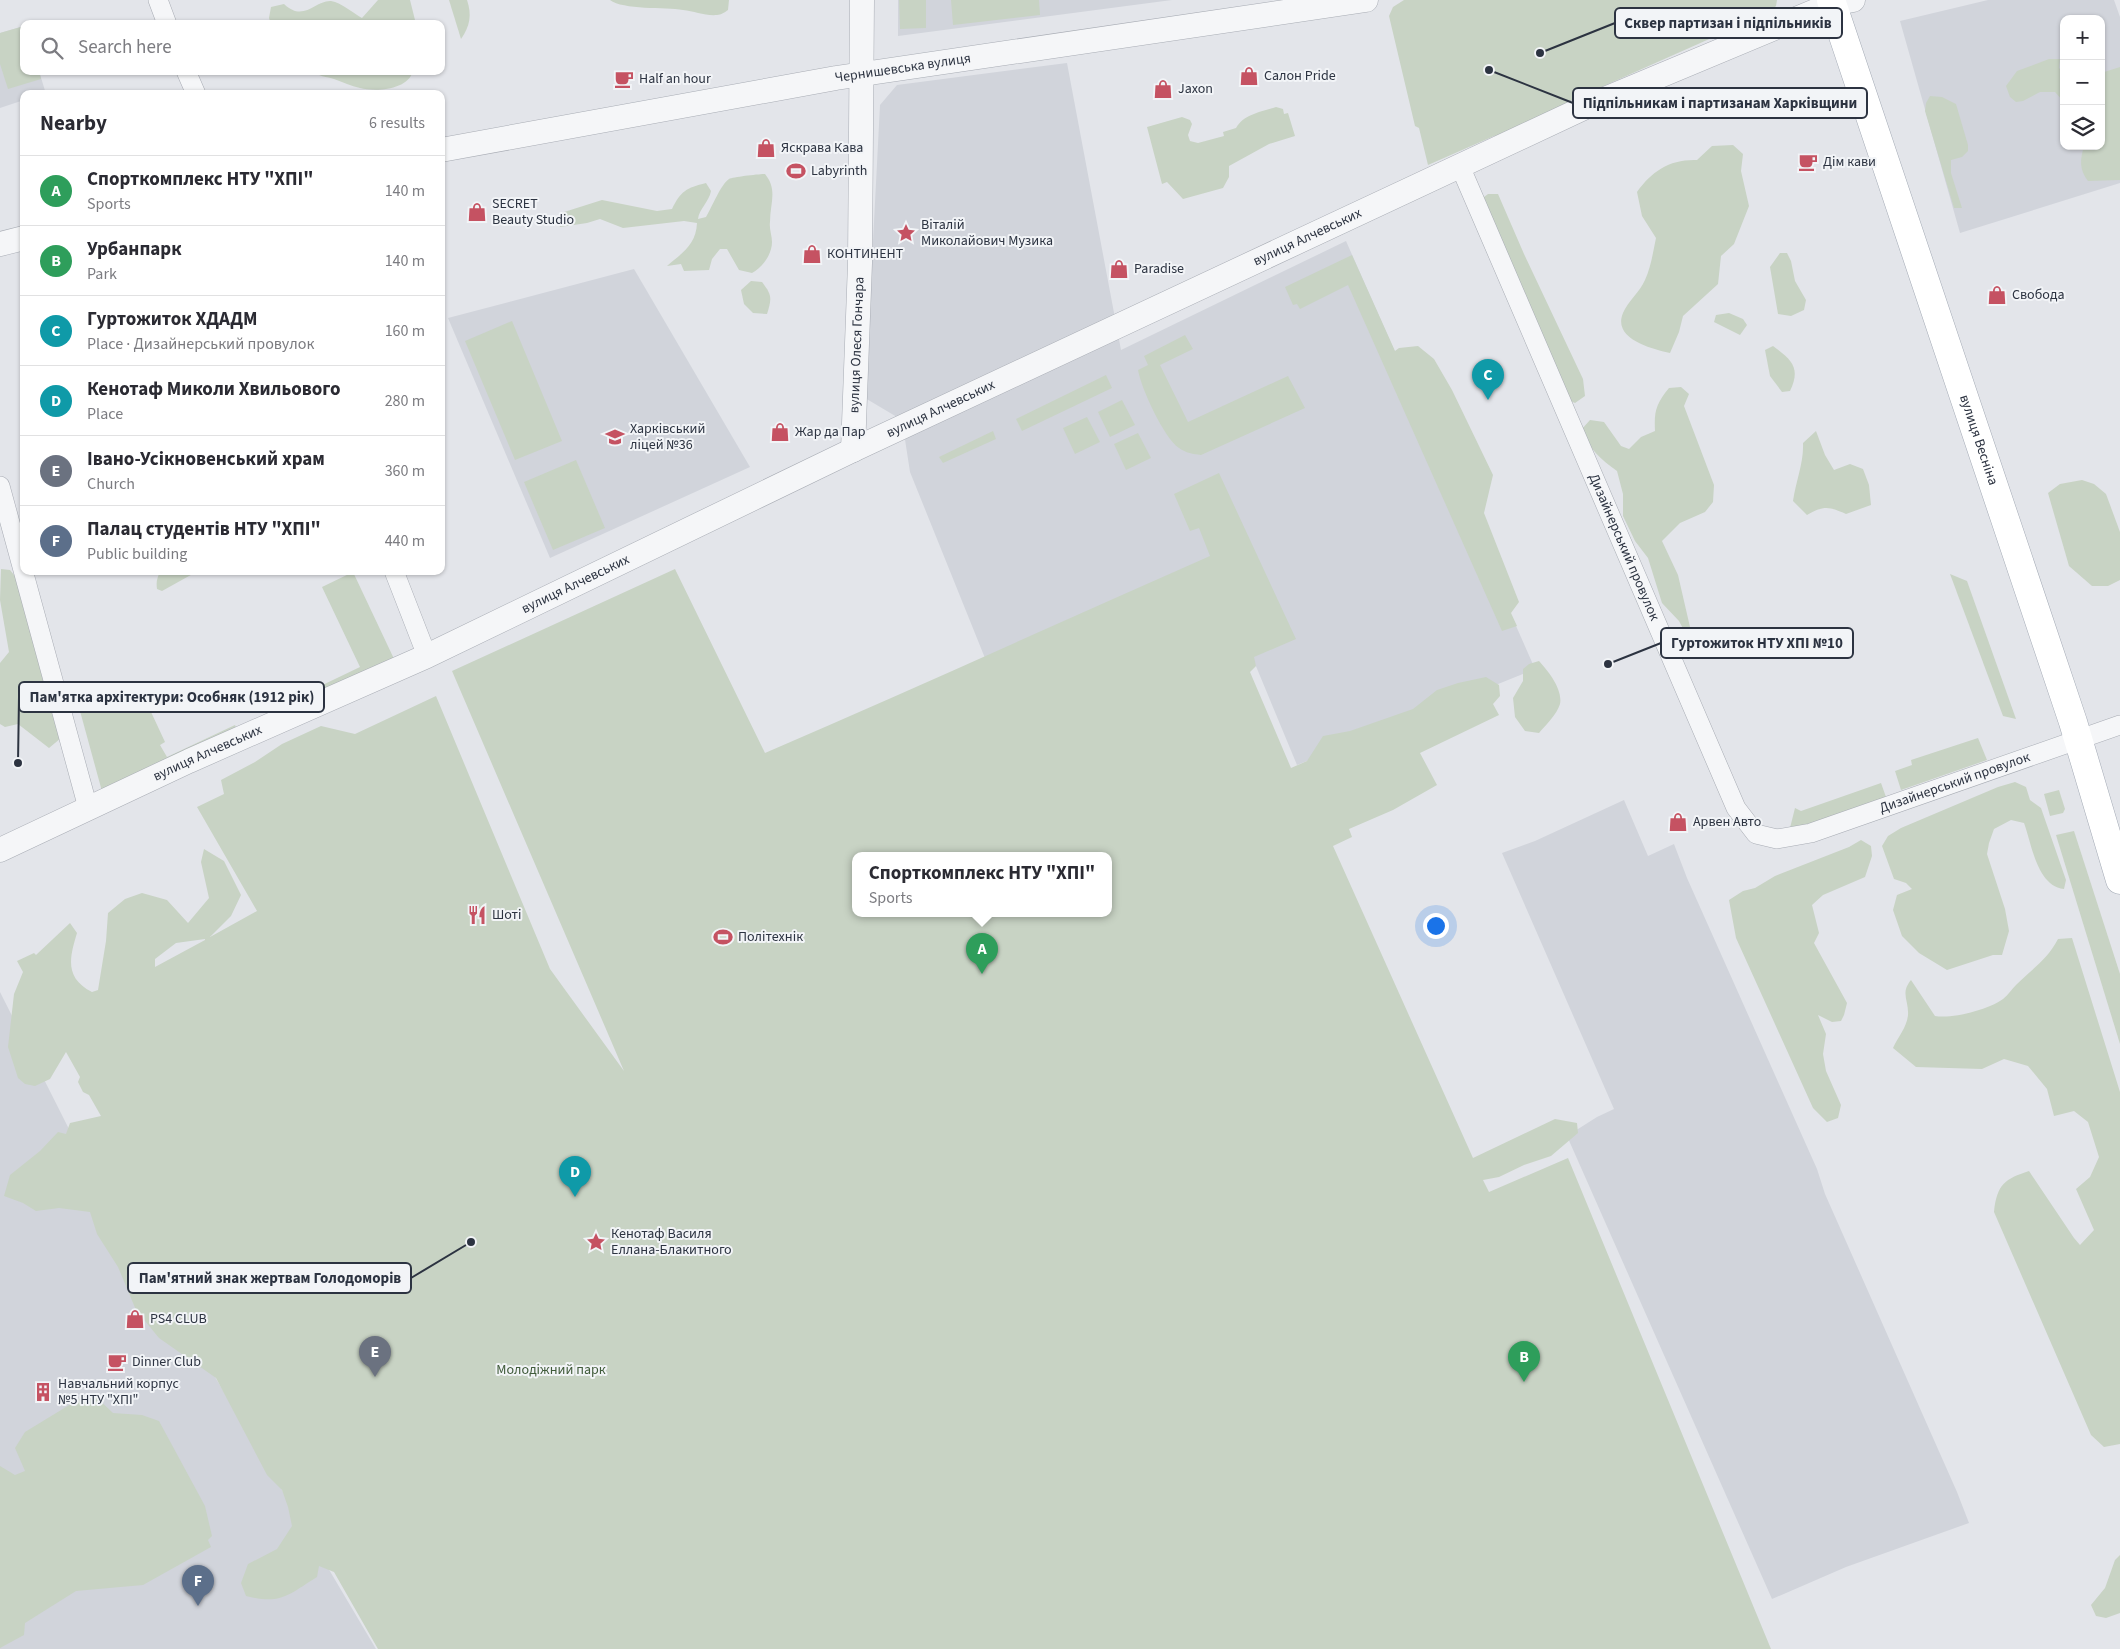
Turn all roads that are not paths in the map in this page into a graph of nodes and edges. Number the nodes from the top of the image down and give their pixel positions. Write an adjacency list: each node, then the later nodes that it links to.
1 (158, 0): 5 (street)
2 (862, 0): 6 (street, вулиця Олеся Гончара)
3 (1366, 0): 6 (street, Чернишевська вулиця)
4 (1839, 1): 10 (street, вулиця Алчевських); 20 (main road, вулиця Весніна)
5 (166, 20)
6 (862, 74): 9 (street, Чернишевська вулиця); 13 (street, вулиця Олеся Гончара)
7 (188, 75): 8 (street)
8 (194, 90)
9 (445, 149)
10 (1460, 166): 13 (street, вулиця Алчевських); 20 (street, Дизайнерський провулок)
11 (20, 239): 12 (street)
12 (0, 244)
13 (853, 450): 18 (street, вулиця Алчевських)
14 (0, 486): 15 (street)
15 (20, 559)
16 (24, 575): 21 (street)
17 (396, 575): 18 (street)
18 (427, 656): 21 (street, вулиця Алчевських)
19 (2120, 725): 20 (street, Дизайнерський провулок)
20 (2078, 739): 23 (main road, вулиця Весніна)
21 (88, 808): 22 (street, вулиця Алчевських)
22 (0, 850)
23 (2120, 880)

